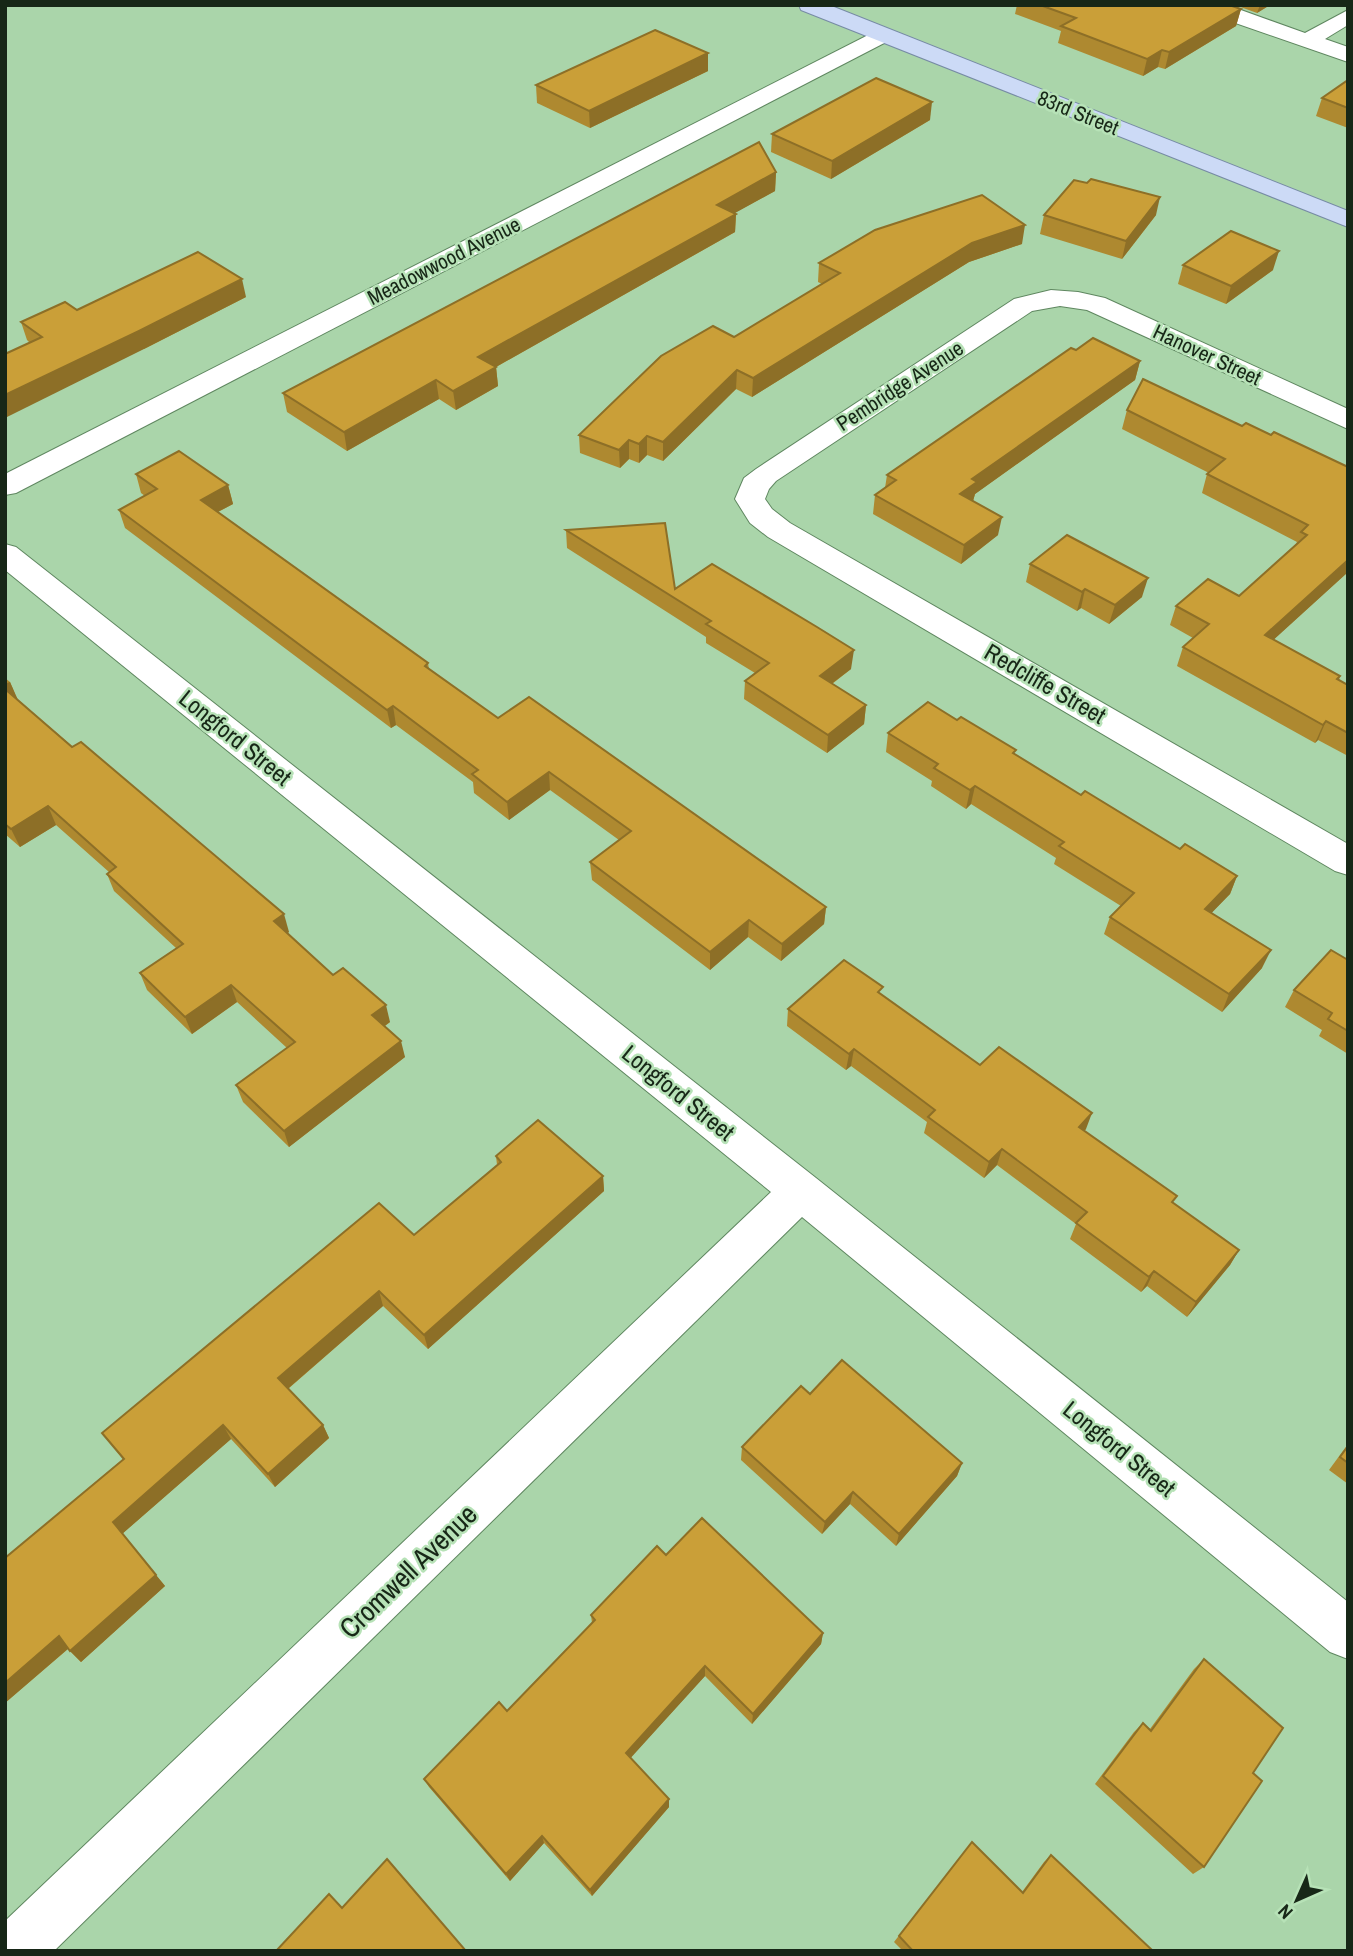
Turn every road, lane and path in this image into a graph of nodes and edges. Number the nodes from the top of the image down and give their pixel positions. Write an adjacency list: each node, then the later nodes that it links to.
1 (809, 5): 4 (main road, 83rd Street)
2 (1206, 5): 5 (street)
3 (1348, 16): 5 (street)
4 (882, 35): 7 (main road, 83rd Street); 10 (street, Meadowwood Avenue)
5 (1307, 41): 6 (street)
6 (1348, 55)
7 (1348, 220)
8 (1065, 298): 9 (street, Hanover Street); 11 (street, Pembridge Avenue)
9 (1348, 420)
10 (5, 486)
11 (750, 499): 13 (street, Redcliffe Street)
12 (5, 554): 14 (street, Longford Street)
13 (1348, 861)
14 (801, 1191): 15 (street, Longford Street); 16 (street, Cromwell Avenue)
15 (1348, 1634)
16 (14, 1951)

